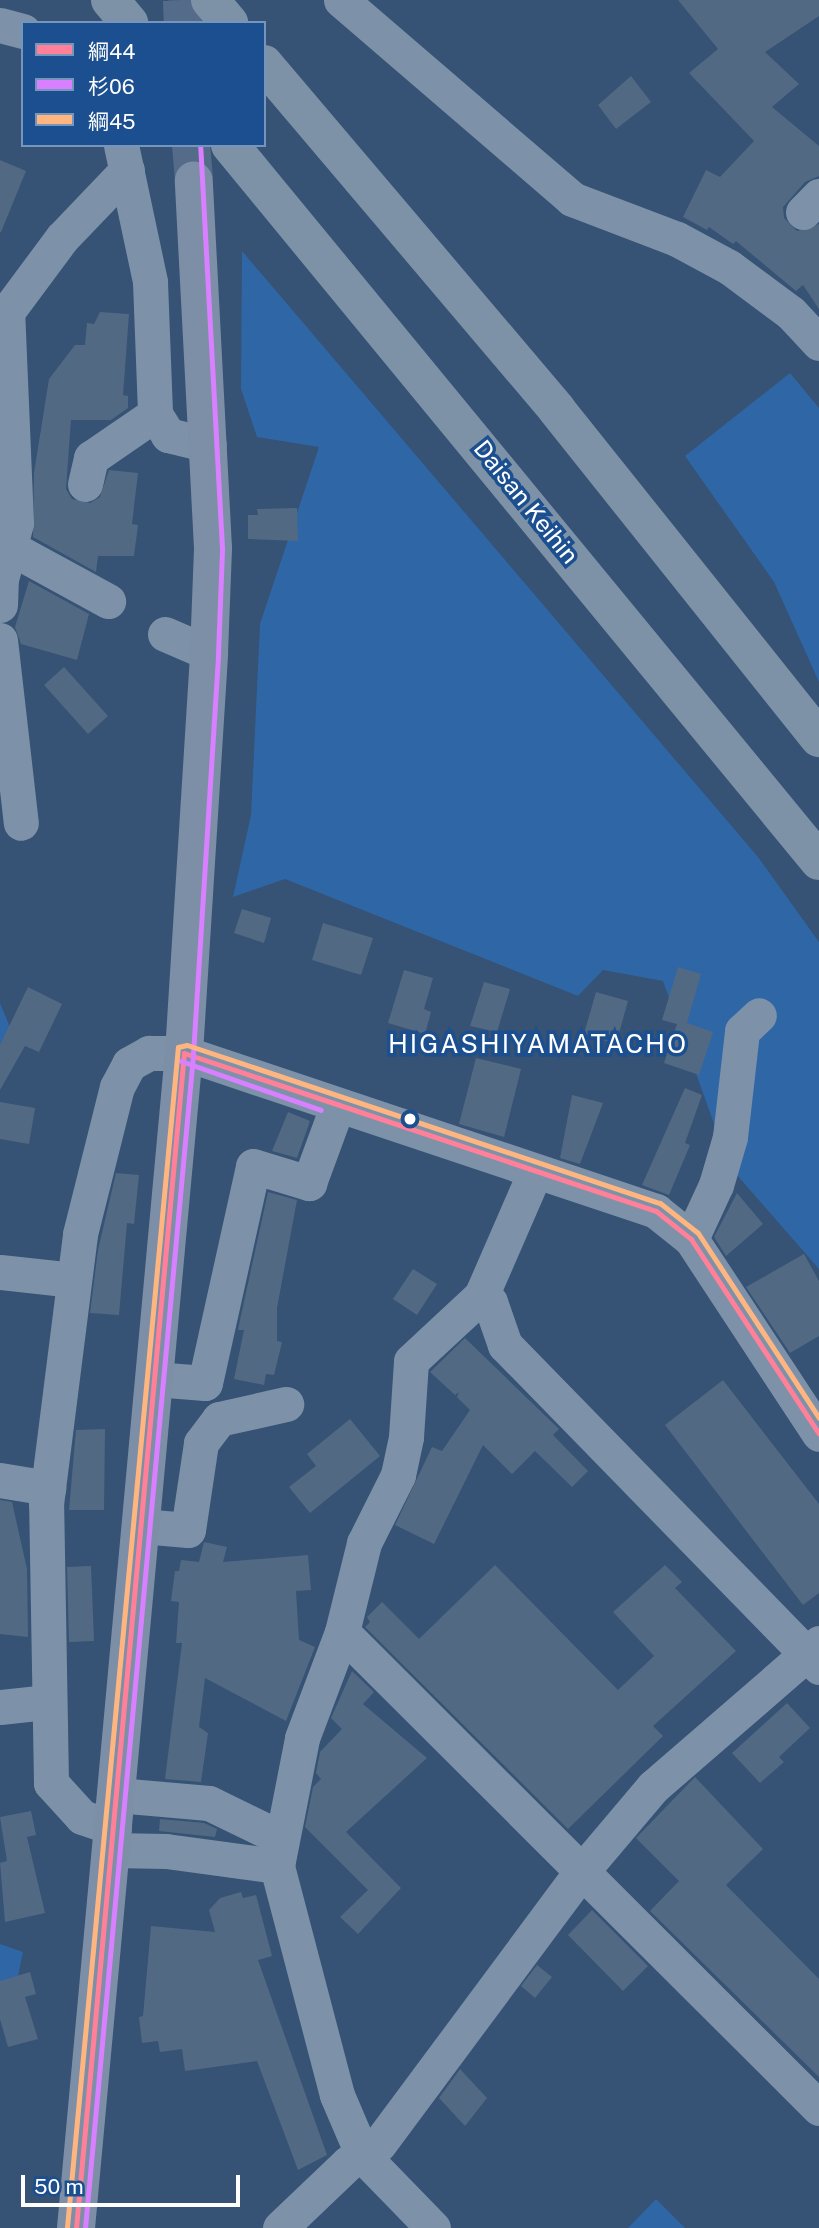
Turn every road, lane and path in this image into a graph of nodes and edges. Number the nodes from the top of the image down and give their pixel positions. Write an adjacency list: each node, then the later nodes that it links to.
1 (110, 0): 4 (highway)
2 (210, 0): 5 (highway)
3 (341, 0): 12 (street)
4 (126, 21)
5 (227, 21)
6 (0, 25): 7 (street)
7 (21, 30)
8 (266, 66): 22 (highway)
9 (232, 147): 24 (highway, Daisan Keihin)
10 (124, 158): 13 (street); 16 (street)
11 (194, 180): 14 (main road)
12 (819, 343)
13 (155, 414): 14 (street); 15 (street)
14 (209, 445): 21 (main road)
15 (85, 484)
16 (9, 547): 17 (street); 18 (street)
17 (108, 601)
18 (0, 605)
19 (164, 634): 21 (street)
20 (0, 640): 23 (street)
21 (209, 653): 26 (main road)
22 (819, 738)
23 (21, 823)
24 (819, 861)
25 (759, 1015): 29 (street)
26 (184, 1053): 27 (street); 31 (street); 33 (main road)
27 (337, 1107): 28 (street); 33 (street)
28 (535, 1172): 29 (street); 32 (street)
29 (691, 1239): 35 (street)
30 (0, 1272): 31 (street)
31 (74, 1280): 37 (street)
32 (481, 1296): 39 (street); 40 (street)
33 (154, 1379): 38 (main road)
34 (286, 1404): 38 (street)
35 (819, 1434)
36 (0, 1480): 37 (street)
37 (48, 1488): 41 (street)
38 (141, 1526): 43 (main road)
39 (342, 1632): 44 (street); 45 (street)
40 (815, 1655): 45 (street)
41 (46, 1702): 42 (street); 43 (street)
42 (0, 1707)
43 (114, 1824): 44 (street); 44 (street); 48 (main road)
44 (279, 1852): 47 (street)
45 (582, 1871): 46 (street); 47 (street)
46 (819, 2108)
47 (362, 2156): 49 (street); 50 (street)
48 (76, 2228)
49 (280, 2228)
50 (433, 2228)

